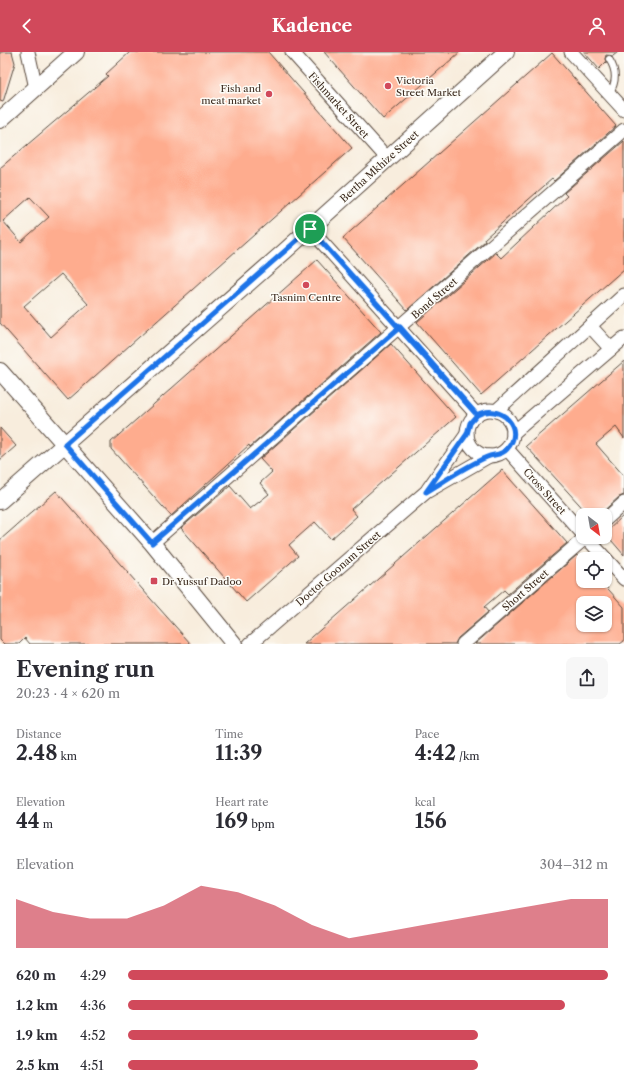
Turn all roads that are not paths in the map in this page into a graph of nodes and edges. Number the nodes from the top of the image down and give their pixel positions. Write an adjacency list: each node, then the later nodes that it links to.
1 (28, 52): 7 (street)
2 (76, 52): 7 (street)
3 (292, 52): 12 (street, Fishmarket Street)
4 (506, 52): 12 (street, Bertha Mkhize Street)
5 (571, 52): 8 (street)
6 (609, 59): 8 (lane)
7 (36, 88): 10 (street)
8 (609, 94): 9 (street)
9 (624, 110)
10 (0, 120)
11 (624, 130): 16 (street, Bond Street)
12 (387, 158): 13 (street, Bertha Mkhize Street)
13 (310, 229): 16 (street); 24 (street, Bertha Mkhize Street)
14 (624, 295): 15 (street)
15 (590, 326): 18 (street); 20 (street)
16 (400, 327): 21 (street); 32 (street, Bond Street)
17 (624, 338): 18 (street)
18 (611, 349): 22 (street)
19 (0, 371): 24 (street)
20 (496, 411): 21 (street); 22 (street)
21 (477, 415): 23 (street)
22 (513, 433): 25 (street)
23 (467, 434): 26 (street); 27 (street)
24 (65, 444): 28 (street, Bertha Mkhize Street); 32 (street)
25 (507, 449): 26 (street); 31 (street, Cross Street)
26 (489, 456): 27 (street)
27 (426, 492): 37 (street, Doctor Goonam Street)
28 (0, 501)
29 (624, 503): 30 (street)
30 (612, 514)
31 (576, 526)
32 (152, 543): 36 (street)
33 (578, 544): 38 (street, Short Street)
34 (592, 544): 35 (street)
35 (624, 579)
36 (234, 644)
37 (250, 644)
38 (463, 644)

